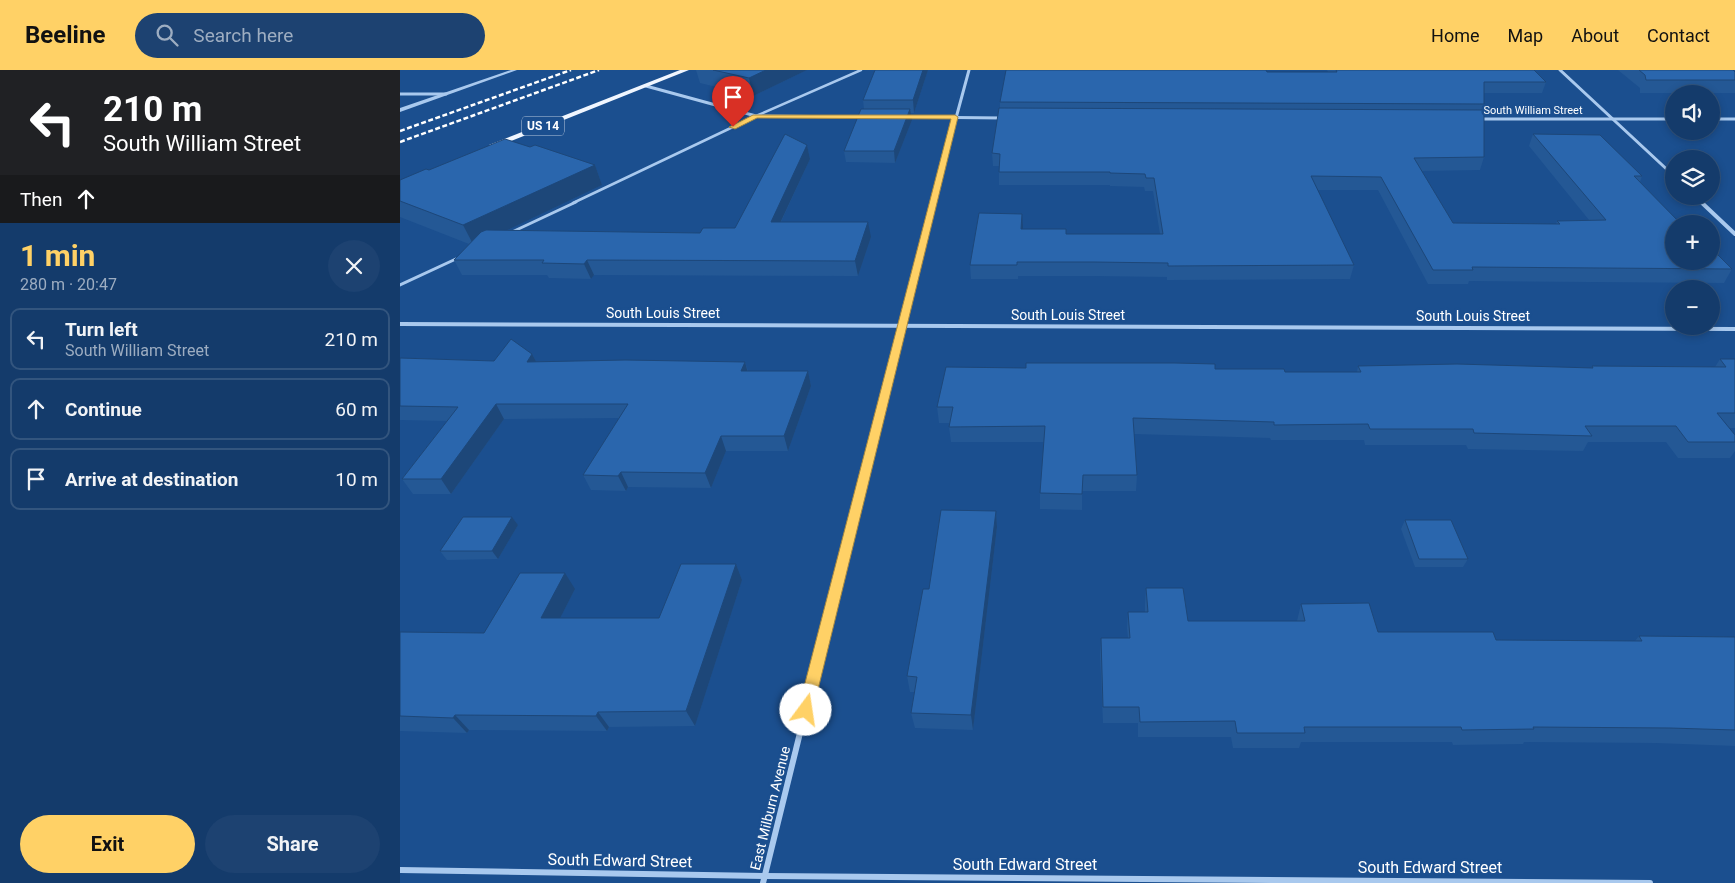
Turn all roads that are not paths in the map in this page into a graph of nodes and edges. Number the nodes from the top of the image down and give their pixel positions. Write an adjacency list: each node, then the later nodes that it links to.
1 (515, 70): 8 (street)
2 (686, 70): 6 (main road, US 14)
3 (861, 70): 10 (lane)
4 (969, 70): 13 (street, East Milburn Avenue)
5 (1560, 70): 16 (street)
6 (646, 86): 10 (street); 20 (main road, US 14)
7 (400, 94): 8 (street)
8 (447, 94): 9 (street)
9 (400, 110)
10 (756, 116): 11 (street); 23 (lane)
11 (864, 117)
12 (904, 117): 13 (street)
13 (955, 117): 14 (street); 28 (street, East Milburn Avenue)
14 (1012, 118)
15 (1476, 118): 16 (street, South William Street)
16 (1613, 119): 17 (street, South William Street); 21 (street)
17 (1665, 119)
18 (1720, 119): 19 (street)
19 (1735, 119)
20 (482, 150)
21 (1665, 168)
22 (1704, 205): 24 (street)
23 (508, 234)
24 (1735, 234)
25 (463, 256): 26 (lane)
26 (400, 285)
27 (400, 324): 28 (street, South Louis Street)
28 (901, 325): 29 (street, South Louis Street); 31 (street, East Milburn Avenue)
29 (1735, 329)
30 (400, 870): 31 (street, South Edward Street)
31 (764, 879): 32 (street, South Edward Street)
32 (1650, 883)

